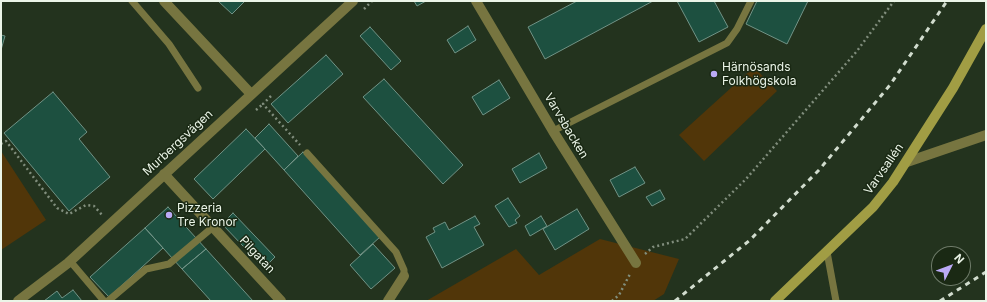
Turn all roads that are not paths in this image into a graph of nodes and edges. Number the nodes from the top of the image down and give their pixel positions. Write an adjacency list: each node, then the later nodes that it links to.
1 (132, 1): 7 (lane)
2 (164, 1): 8 (street)
3 (352, 1): 8 (street, Murbergsvägen)
4 (476, 1): 9 (street, Varvsbacken)
5 (751, 1): 9 (lane)
6 (986, 29): 12 (street, Varvsallén)
7 (198, 88)
8 (251, 94): 13 (street, Murbergsvägen)
9 (553, 131): 17 (street, Varvsbacken)
10 (986, 135): 12 (street)
11 (307, 153): 18 (lane)
12 (907, 162): 15 (street, Varvsallén)
13 (164, 174): 14 (street, Pilgatan); 16 (street, Murbergsvägen)
14 (213, 227): 21 (lane); 22 (street, Pilgatan)
15 (827, 252): 24 (street, Varvsallén); 25 (lane)
16 (70, 261): 19 (street, Murbergsvägen); 20 (lane)
17 (636, 263)
18 (404, 276): 23 (street)
19 (18, 301)
20 (104, 301)
21 (108, 301)
22 (281, 301)
23 (388, 301)
24 (776, 301)
25 (836, 301)

